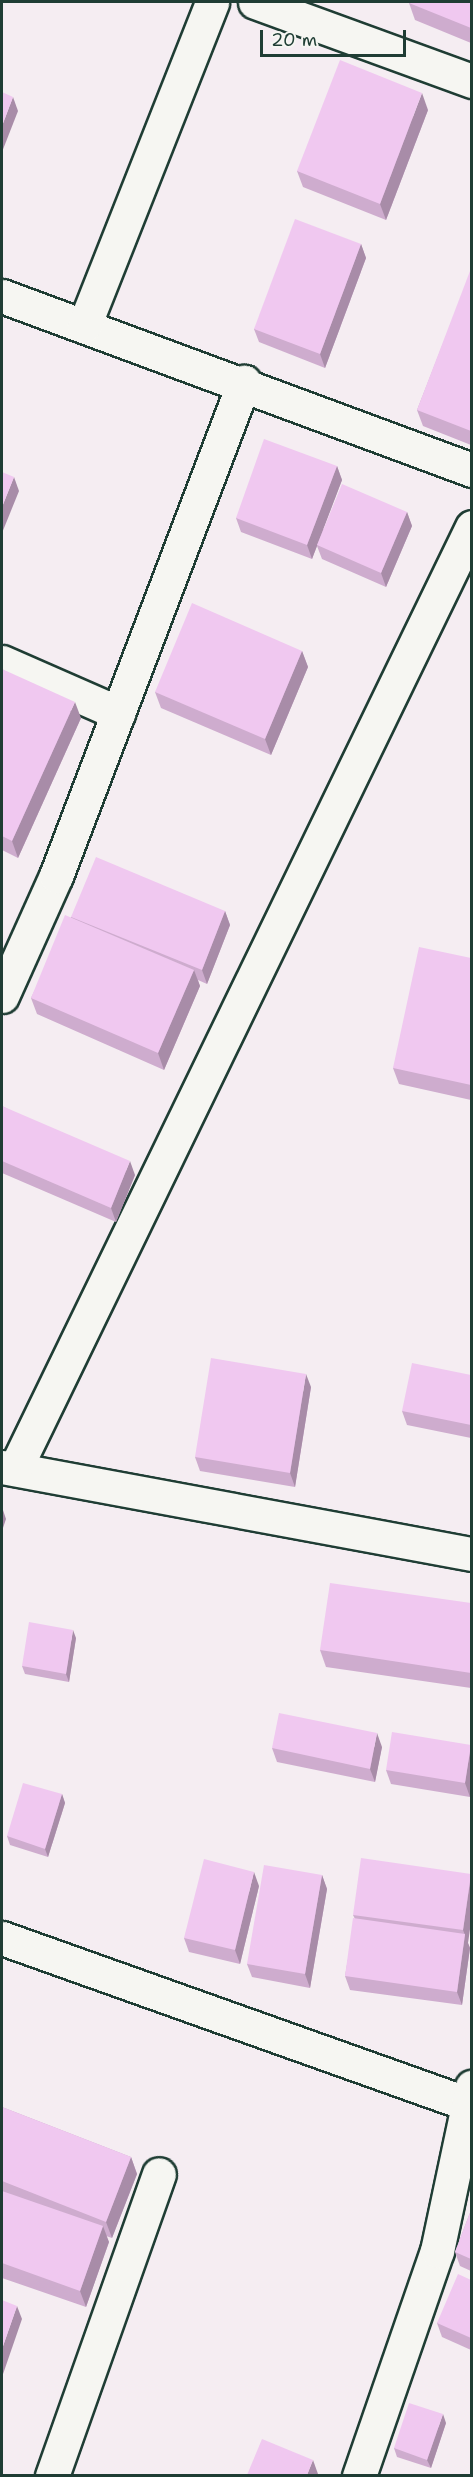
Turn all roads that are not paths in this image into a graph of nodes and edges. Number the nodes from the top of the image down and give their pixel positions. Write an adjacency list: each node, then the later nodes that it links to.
1 (212, 2): 5 (street)
2 (255, 2): 3 (street)
3 (471, 81)
4 (2, 296): 5 (street)
5 (84, 326): 6 (street)
6 (244, 382): 7 (street); 10 (street)
7 (471, 470)
8 (471, 527): 12 (street)
9 (2, 662): 10 (street)
10 (118, 713): 11 (street)
11 (2, 996)
12 (8, 1468): 13 (street)
13 (471, 1554)
14 (2, 1938): 15 (street)
15 (470, 2095): 18 (street)
16 (159, 2174): 17 (street)
17 (52, 2475)
18 (359, 2475)

